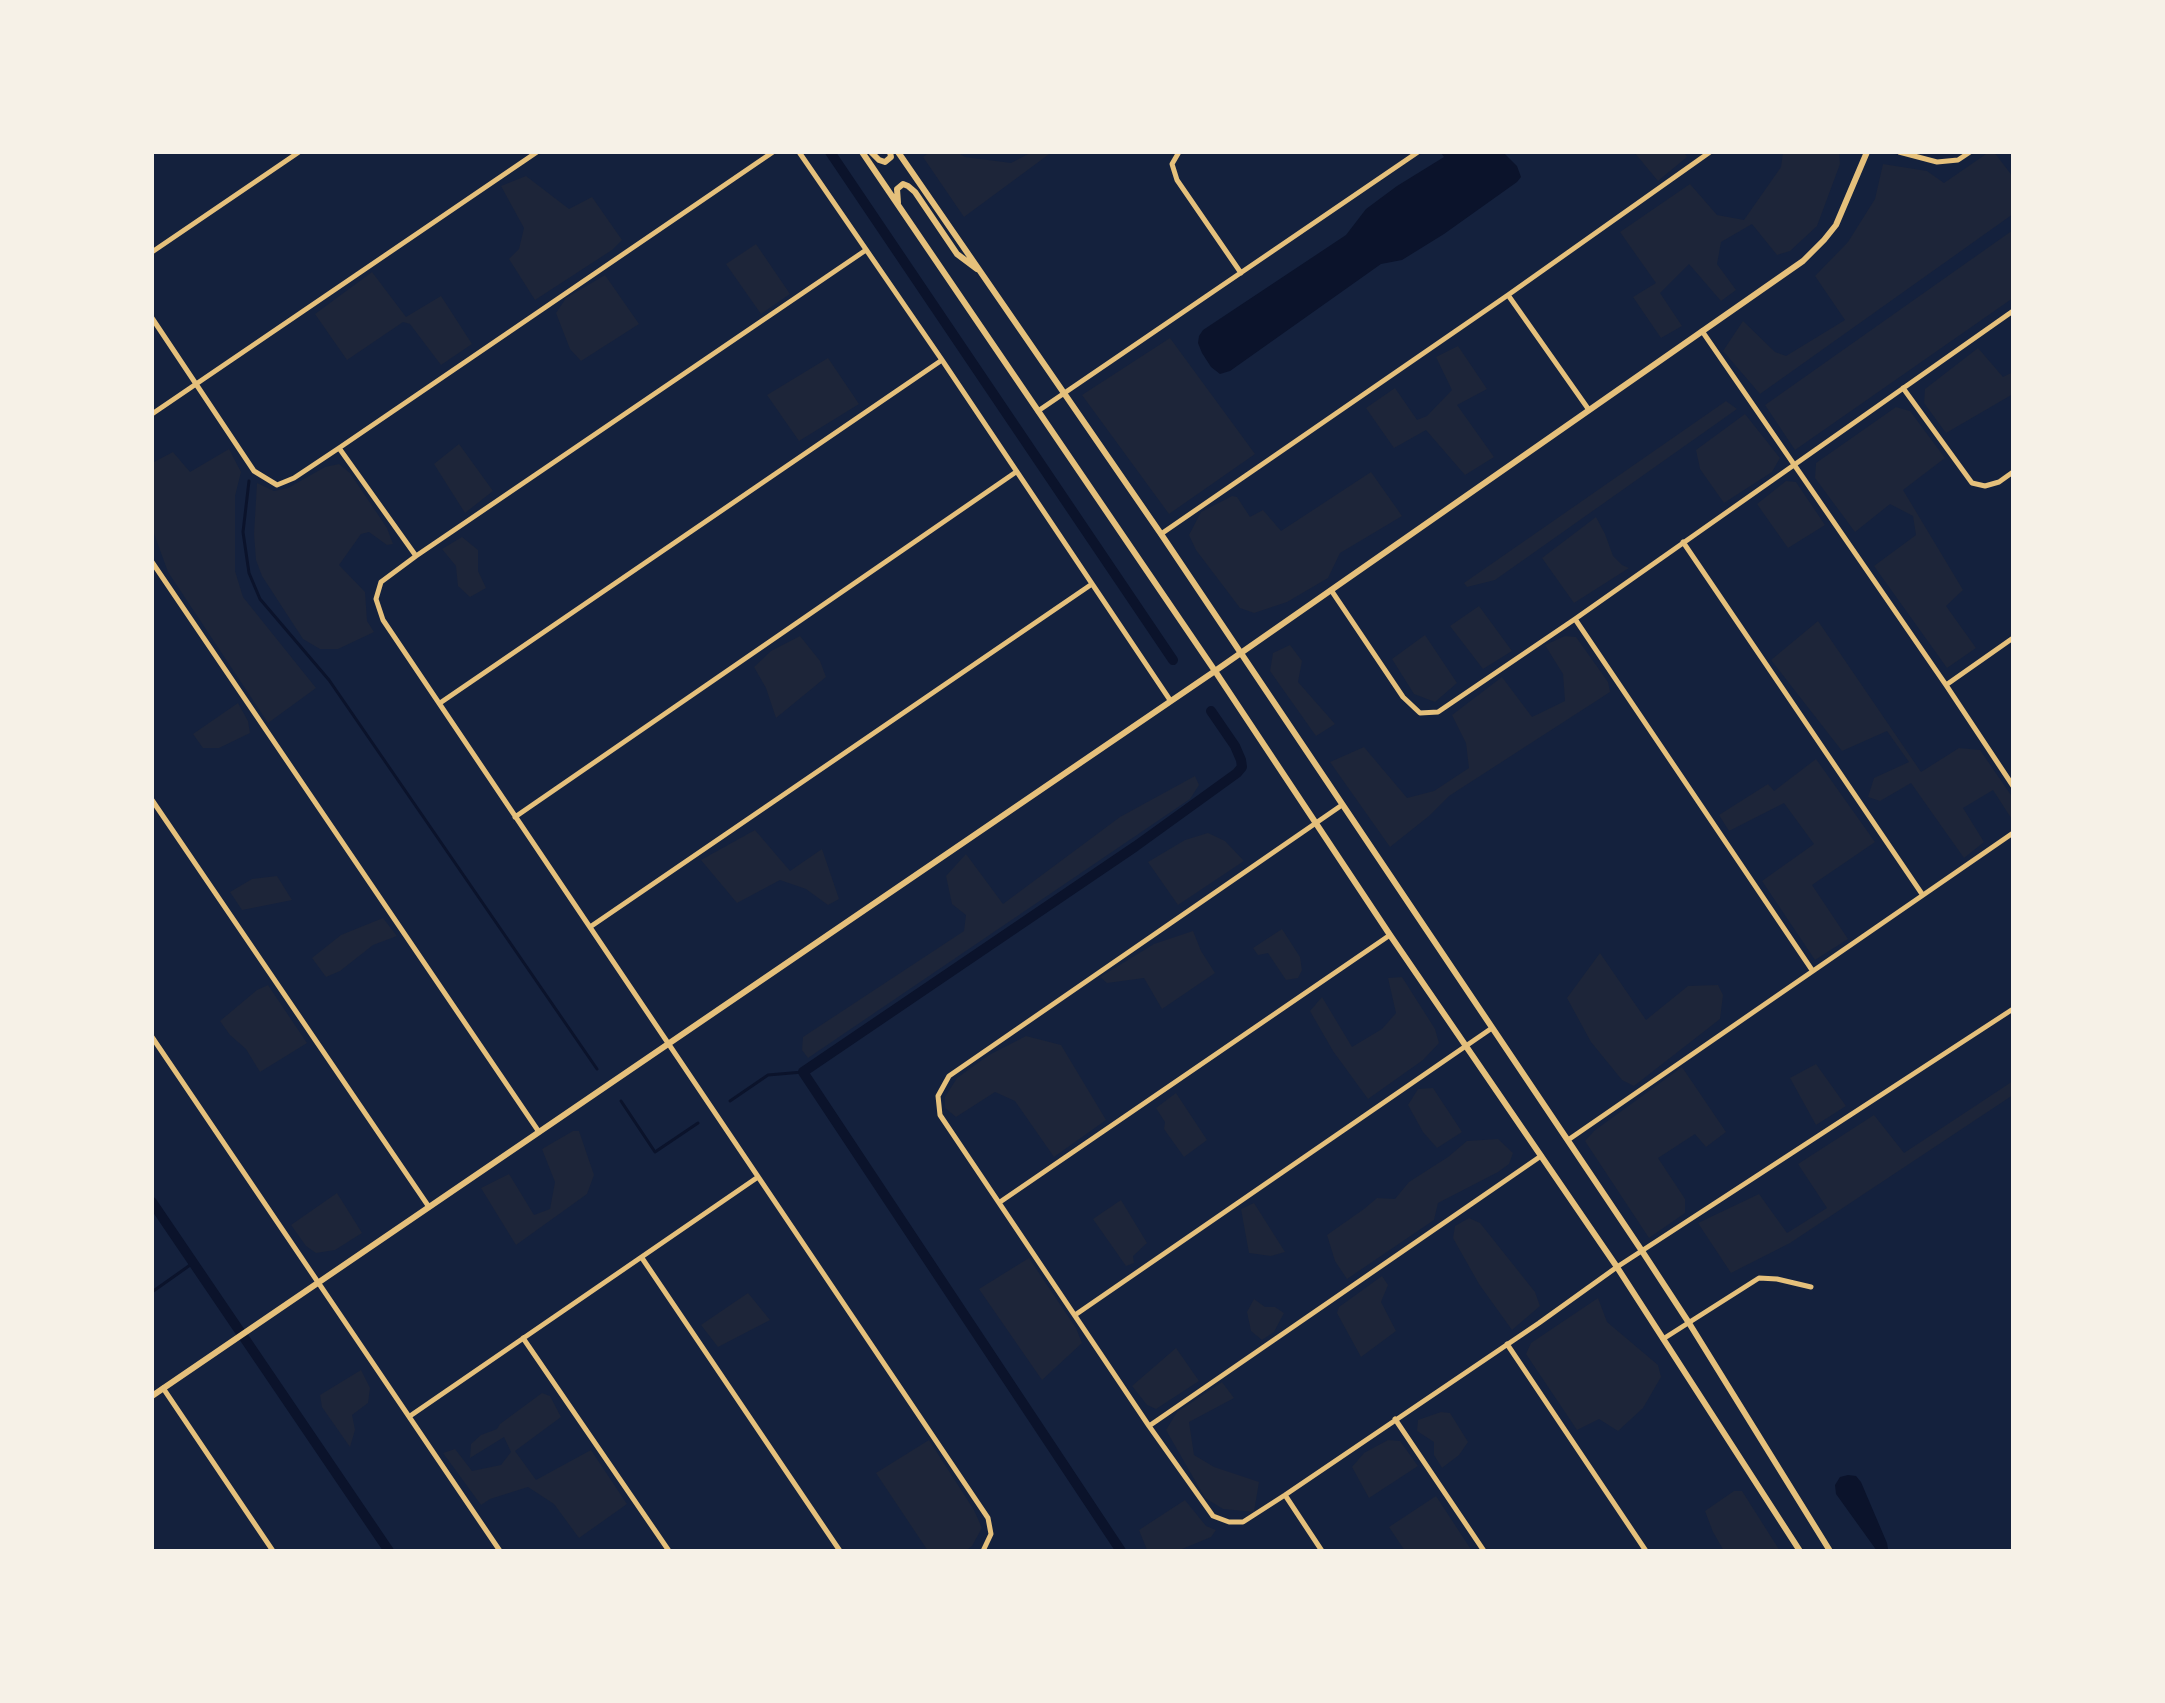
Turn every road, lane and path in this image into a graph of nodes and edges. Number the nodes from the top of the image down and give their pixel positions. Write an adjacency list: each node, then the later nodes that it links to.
1 (299, 152): 17 (street)
2 (537, 152): 25 (street)
3 (773, 152): 31 (street)
4 (799, 152): 16 (street)
5 (862, 152): 15 (main road)
6 (871, 152): 7 (main road)
7 (890, 152)
8 (898, 152): 18 (main road)
9 (1179, 152): 19 (street)
10 (1418, 152): 19 (street)
11 (1710, 152): 20 (street)
12 (1867, 152): 23 (main road)
13 (1899, 152): 14 (street)
14 (1970, 152)
15 (899, 205): 18 (main road); 29 (main road)
16 (866, 250): 24 (street); 37 (street)
17 (152, 252)
18 (980, 271): 27 (main road)
19 (1241, 273): 27 (street)
20 (1508, 295): 28 (street); 35 (street)
21 (2013, 311): 26 (street)
22 (152, 318): 25 (street)
23 (1702, 330): 28 (main road); 32 (street)
24 (942, 360): 33 (street); 47 (street)
25 (196, 384): 30 (street); 31 (street)
26 (1903, 388): 32 (street); 34 (street)
27 (1065, 394): 29 (street); 35 (main road)
28 (1589, 410): 40 (main road)
29 (1038, 411): 44 (main road)
30 (152, 414)
31 (339, 448): 37 (street)
32 (1794, 464): 36 (street); 45 (street)
33 (1016, 472): 39 (street); 51 (street)
34 (2013, 472)
35 (1161, 534): 43 (main road)
36 (1683, 542): 41 (street); 54 (street)
37 (416, 556): 47 (street)
38 (152, 562): 63 (street)
39 (1092, 584): 46 (street); 55 (street)
40 (1330, 589): 41 (street); 43 (main road)
41 (1575, 619): 57 (street)
42 (2013, 638): 45 (street)
43 (1240, 653): 44 (main road); 50 (main road)
44 (1215, 671): 46 (main road); 52 (main road)
45 (1946, 685): 48 (street)
46 (1170, 700): 61 (main road)
47 (440, 703): 51 (street)
48 (2013, 786)
49 (152, 800): 68 (street)
50 (1342, 805): 52 (street); 59 (main road)
51 (515, 817): 55 (street)
52 (1315, 824): 56 (main road); 67 (street)
53 (2013, 833): 54 (street)
54 (1922, 894): 57 (street)
55 (590, 927): 61 (street)
56 (1390, 935): 62 (main road); 67 (street)
57 (1812, 970): 64 (street)
58 (2013, 1009): 69 (street)
59 (1492, 1028): 62 (street); 64 (main road)
60 (152, 1037): 72 (street)
61 (668, 1043): 63 (main road); 66 (street)
62 (1466, 1044): 65 (main road); 74 (street)
63 (539, 1132): 68 (main road)
64 (1568, 1140): 69 (main road)
65 (1541, 1156): 71 (main road); 83 (street)
66 (758, 1177): 70 (street); 89 (street)
67 (1000, 1202): 74 (street)
68 (429, 1207): 72 (main road)
69 (1642, 1251): 71 (street); 75 (main road)
70 (642, 1258): 76 (street); 88 (street)
71 (1617, 1267): 77 (main road); 78 (street)
72 (318, 1282): 79 (main road); 81 (street)
73 (1811, 1287): 75 (street)
74 (1075, 1315): 83 (street)
75 (1689, 1323): 77 (street); 94 (main road)
76 (523, 1338): 81 (street); 87 (street)
77 (1663, 1339): 93 (main road)
78 (1507, 1344): 82 (street); 92 (street)
79 (163, 1388): 80 (main road); 85 (street)
80 (152, 1396)
81 (410, 1416): 86 (street)
82 (1395, 1419): 84 (street); 91 (street)
83 (1149, 1426): 84 (street)
84 (1285, 1495): 90 (street)
85 (273, 1551)
86 (500, 1551)
87 (669, 1551)
88 (840, 1551)
89 (983, 1551)
90 (1322, 1551)
91 (1484, 1551)
92 (1646, 1551)
93 (1800, 1551)
94 (1830, 1551)

